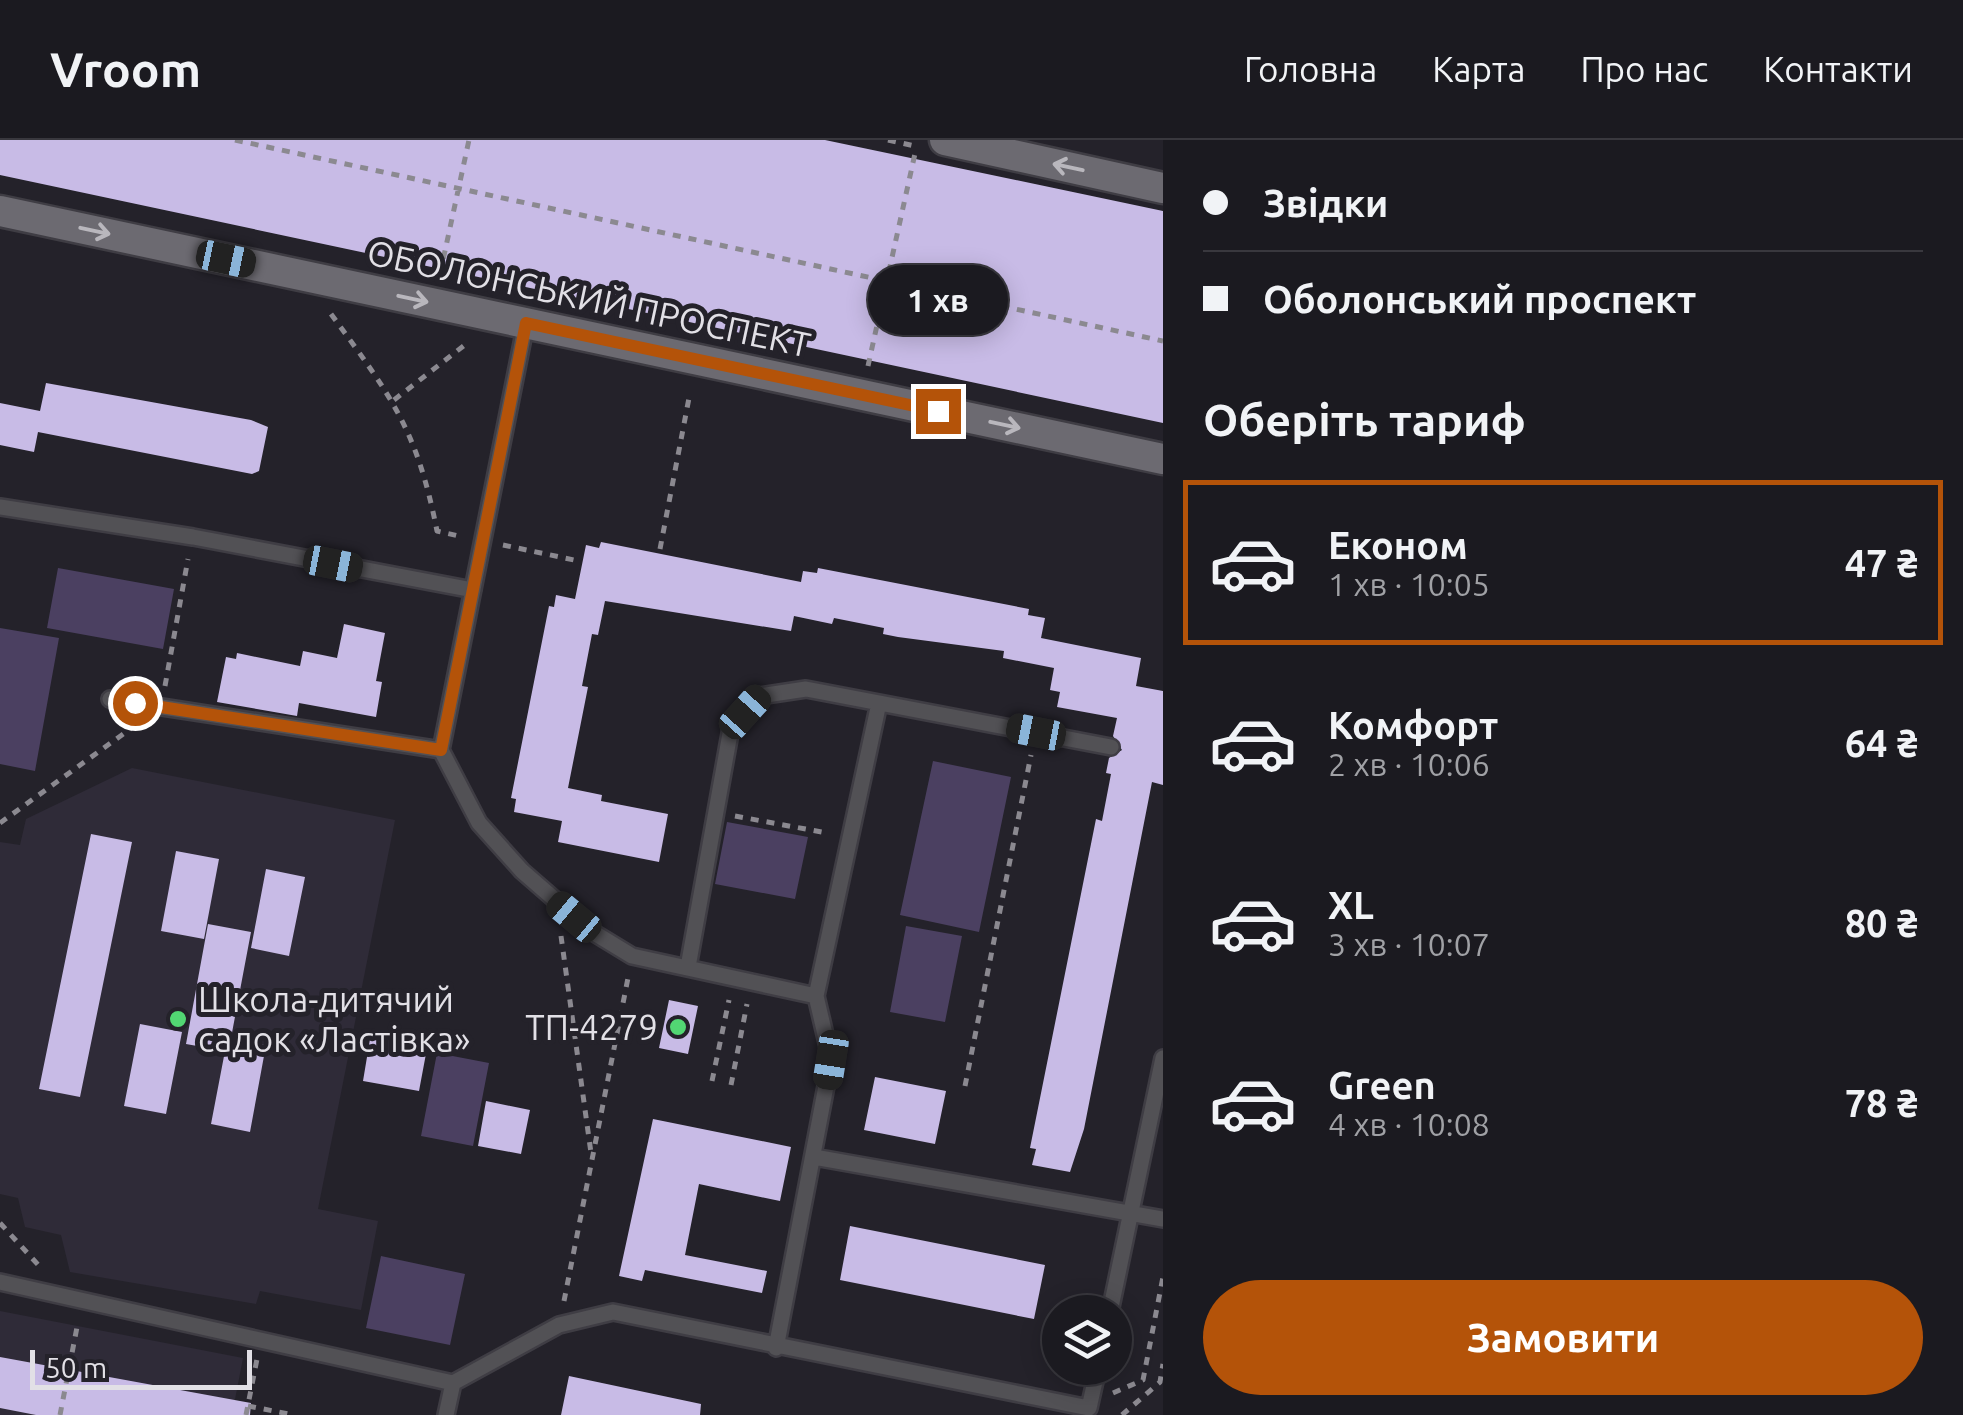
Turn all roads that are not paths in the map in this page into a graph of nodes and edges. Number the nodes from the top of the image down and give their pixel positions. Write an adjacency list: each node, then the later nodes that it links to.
1 (930, 143): 2 (main road, one-way to 1)
2 (1163, 186)
3 (0, 211): 4 (main road, ОБОЛОНСЬКИЙ ПРОСПЕКТ, one-way to 4)
4 (526, 323): 5 (main road, ОБОЛОНСЬКИЙ ПРОСПЕКТ, one-way to 5); 7 (lane)
5 (1163, 459)
6 (0, 507): 7 (lane)
7 (473, 590): 11 (lane)
8 (110, 699): 11 (lane)
9 (878, 703): 10 (lane); 12 (lane); 13 (lane)
10 (1111, 747)
11 (441, 750): 12 (lane)
12 (688, 968): 13 (lane)
13 (816, 996): 15 (lane)
14 (1163, 1058): 16 (lane)
15 (814, 1157): 16 (lane); 20 (lane)
16 (1132, 1212): 17 (lane); 19 (lane)
17 (1163, 1218)
18 (0, 1282): 21 (lane)
19 (1114, 1295)
20 (776, 1348): 21 (lane); 22 (lane)
21 (453, 1383): 23 (lane)
22 (1094, 1385)
23 (446, 1415)

